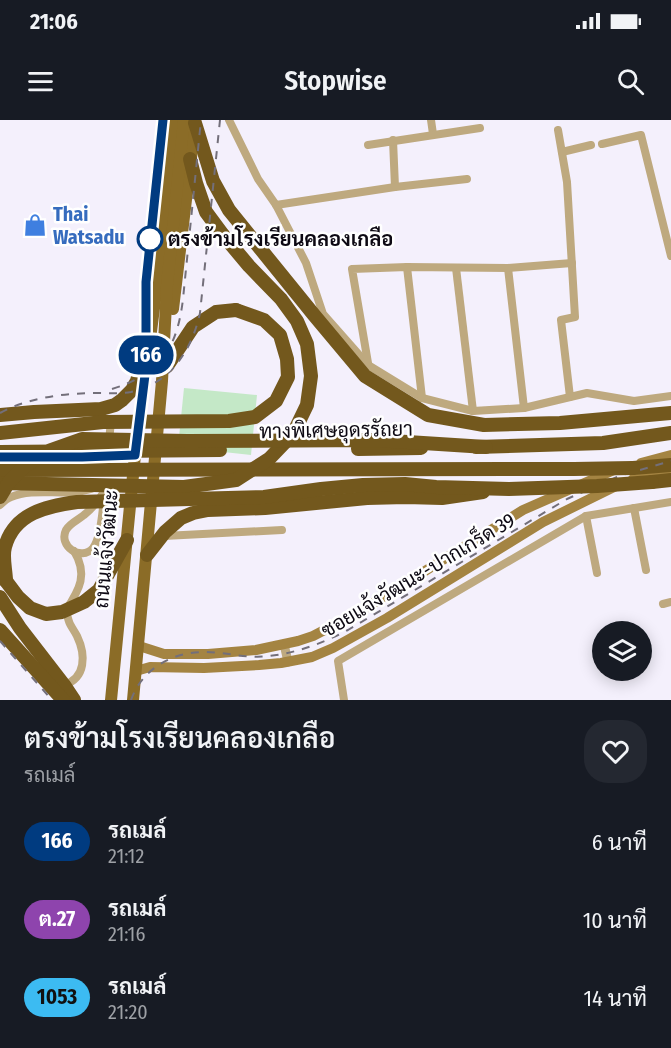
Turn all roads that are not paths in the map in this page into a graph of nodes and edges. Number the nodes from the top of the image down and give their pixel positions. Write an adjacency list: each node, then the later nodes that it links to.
1 (163, 120): 25 (main road, ถนนแจ้งวัฒนะ)
2 (229, 120): 19 (street)
3 (431, 120): 10 (street)
4 (469, 120): 8 (street)
5 (191, 121): 6 (main road, ถนนแจ้งวัฒนะ); 16 (main road, ถนนแจ้งวัฒนะ); 36 (highway)
6 (177, 128): 28 (main road, ถนนแจ้งวัฒนะ); 29 (main road, ถนนแจ้งวัฒนะ)
7 (480, 128): 8 (street)
8 (469, 130): 10 (street)
9 (558, 130): 15 (street)
10 (433, 134): 11 (street)
11 (393, 140): 13 (street); 18 (street)
12 (602, 144): 20 (street)
13 (368, 145)
14 (591, 145): 15 (street)
15 (562, 152): 21 (street)
16 (190, 159): 27 (main road, ถนนแจ้งวัฒนะ); 51 (highway, bridge)
17 (467, 179): 18 (street)
18 (395, 187): 19 (street)
19 (276, 205): 26 (street)
20 (671, 256)
21 (572, 263): 24 (street); 31 (street)
22 (407, 267): 23 (street); 26 (street); 32 (street)
23 (456, 267): 24 (street); 35 (street)
24 (508, 268): 33 (street)
25 (146, 343): 28 (main road, ถนนแจ้งวัฒนะ); 34 (highway)
26 (368, 365): 32 (street)
27 (167, 366): 29 (main road, ถนนแจ้งวัฒนะ); 38 (highway, bridge)
28 (146, 367): 42 (main road, ถนนแจ้งวัฒนะ)
29 (162, 381): 63 (main road, ถนนแจ้งวัฒนะ)
30 (671, 396): 31 (street)
31 (570, 397): 33 (street)
32 (422, 398): 35 (street)
33 (524, 408): 35 (street)
34 (101, 409): 37 (highway); 46 (street)
35 (473, 411)
36 (671, 413)
37 (0, 415)
38 (0, 433)
39 (671, 433): 40 (highway, ทางพิเศษอุดรรัถยา)
40 (486, 447): 41 (highway, ทางพิเศษอุดรรัถยา, bridge); 54 (highway, bridge)
41 (0, 452)
42 (135, 455): 46 (street); 61 (main road, ถนนแจ้งวัฒนะ)
43 (671, 455): 69 (main road, ซอยแจ้งวัฒนะ-ปากเกร็ด 39)
44 (0, 457): 45 (street)
45 (97, 458): 46 (street); 56 (street)
46 (107, 460): 53 (street)
47 (671, 465): 48 (highway, ทางพิเศษอุดรรัถยา, bridge)
48 (0, 470)
49 (671, 470): 71 (main road, ซอยแจ้งวัฒนะ-ปากเกร็ด 39)
50 (671, 480): 52 (highway, bridge)
51 (0, 483)
52 (509, 489): 60 (highway, bridge); 67 (highway, bridge)
53 (105, 490): 62 (street); 62 (street)
54 (0, 497)
55 (671, 502): 57 (street)
56 (0, 505)
57 (634, 508): 58 (street); 64 (street)
58 (586, 516): 65 (street); 78 (street)
59 (282, 530): 60 (street)
60 (162, 536): 63 (highway)
61 (127, 540): 67 (highway); 76 (main road, ถนนแจ้งวัฒนะ)
62 (74, 551): 67 (street)
63 (147, 555): 70 (main road, ถนนแจ้งวัฒนะ)
64 (646, 570)
65 (597, 573)
66 (0, 597): 73 (highway)
67 (66, 610): 73 (street)
68 (0, 630): 74 (highway)
69 (284, 644): 70 (main road, ซอยแจ้งวัฒนะ-ปากเกร็ด 39); 71 (street)
70 (139, 646): 72 (main road, ถนนแจ้งวัฒนะ)
71 (288, 662): 72 (main road, ซอยแจ้งวัฒนะ-ปากเกร็ด 39)
72 (136, 671): 77 (main road, ถนนแจ้งวัฒนะ)
73 (64, 685): 75 (highway)
74 (63, 700)
75 (74, 700)
76 (111, 700)
77 (133, 700)
78 (344, 700)

